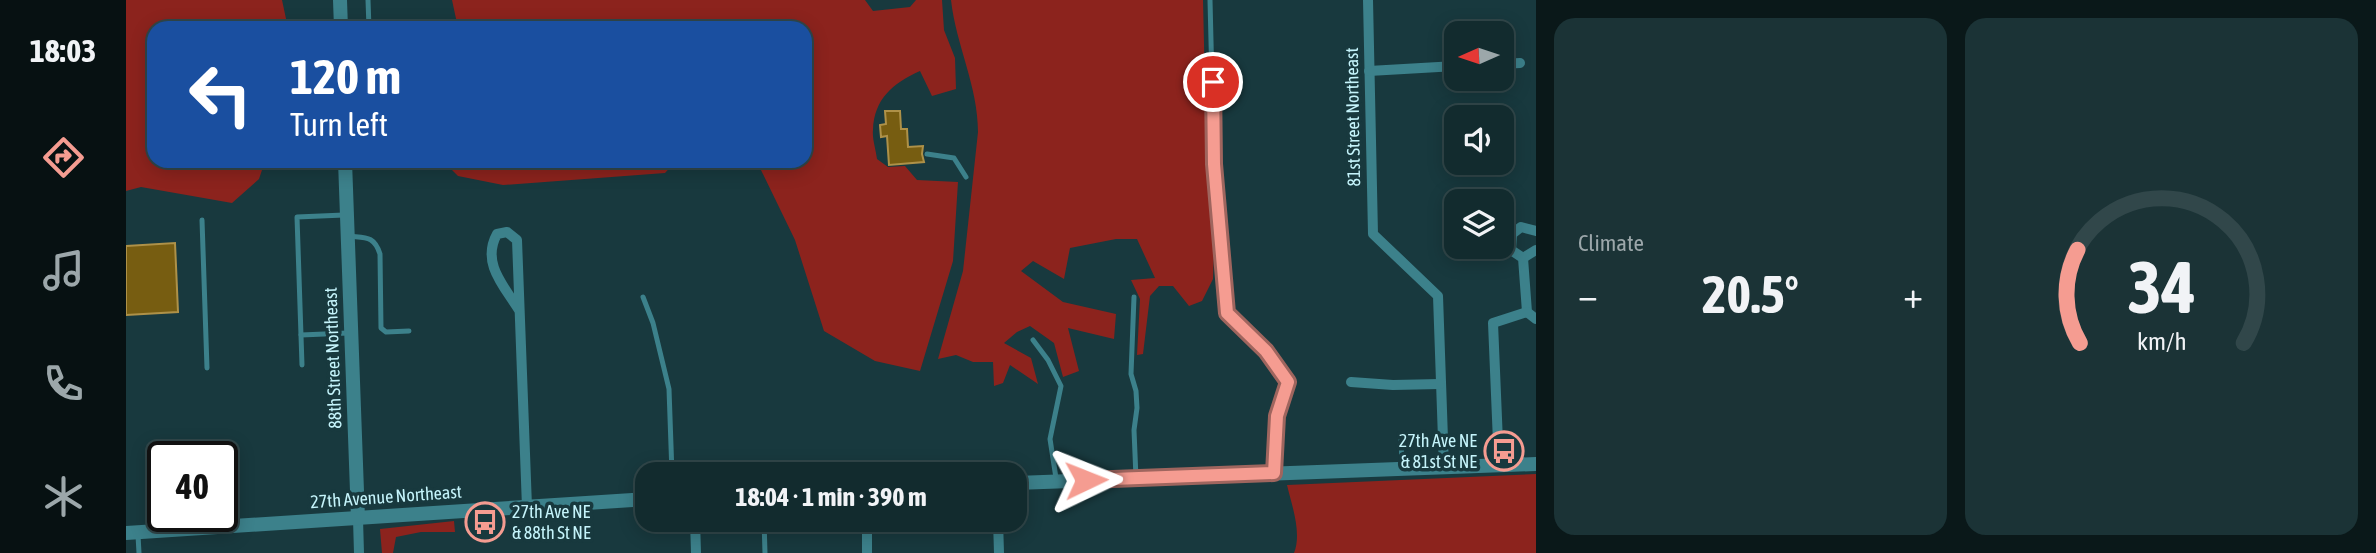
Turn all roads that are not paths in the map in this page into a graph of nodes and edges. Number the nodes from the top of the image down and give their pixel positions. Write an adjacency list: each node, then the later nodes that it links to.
1 (340, 0): 5 (street)
2 (368, 0): 6 (lane)
3 (1210, 0): 38 (lane)
4 (1368, 0): 10 (street, 81st Street Northeast)
5 (341, 21)
6 (369, 21)
7 (1520, 62): 8 (street)
8 (1514, 63)
9 (1444, 67): 10 (street)
10 (1369, 71): 31 (street, 81st Street Northeast)
11 (927, 154): 13 (lane)
12 (345, 168): 14 (street, 88th Street Northeast)
13 (966, 177)
14 (347, 215): 17 (street, 88th Street Northeast); 26 (lane)
15 (202, 220): 29 (lane)
16 (1536, 232): 19 (street)
17 (348, 236): 24 (lane); 25 (street, 88th Street Northeast)
18 (1536, 250): 19 (street)
19 (1523, 258): 23 (street)
20 (643, 297): 33 (lane)
21 (1134, 297): 39 (lane)
22 (519, 310): 22 (street); 43 (street)
23 (1532, 315): 35 (street)
24 (409, 331)
25 (351, 333): 26 (lane); 44 (street, 88th Street Northeast)
26 (300, 335): 28 (lane)
27 (1033, 340): 40 (lane)
28 (302, 365)
29 (207, 369)
30 (1351, 382): 31 (street)
31 (1440, 384): 36 (street)
32 (1401, 437): 37 (lane)
33 (672, 462)
34 (1536, 464): 35 (street)
35 (1499, 466): 36 (street)
36 (1444, 468): 37 (street)
37 (1402, 469): 38 (street)
38 (1274, 473): 39 (street)
39 (1136, 478): 40 (street)
40 (1056, 481): 41 (street)
41 (1027, 482)
42 (635, 500): 43 (street, 27th Avenue Northeast)
43 (527, 508): 44 (street, 27th Avenue Northeast)
44 (358, 519): 45 (street, 27th Avenue Northeast); 51 (street, 88th Street Northeast)
45 (132, 532): 50 (lane)
46 (695, 532): 52 (street)
47 (764, 532): 53 (lane)
48 (867, 532): 54 (street)
49 (998, 532): 55 (street)
50 (139, 553)
51 (359, 553)
52 (696, 553)
53 (765, 553)
54 (867, 553)
55 (999, 553)

